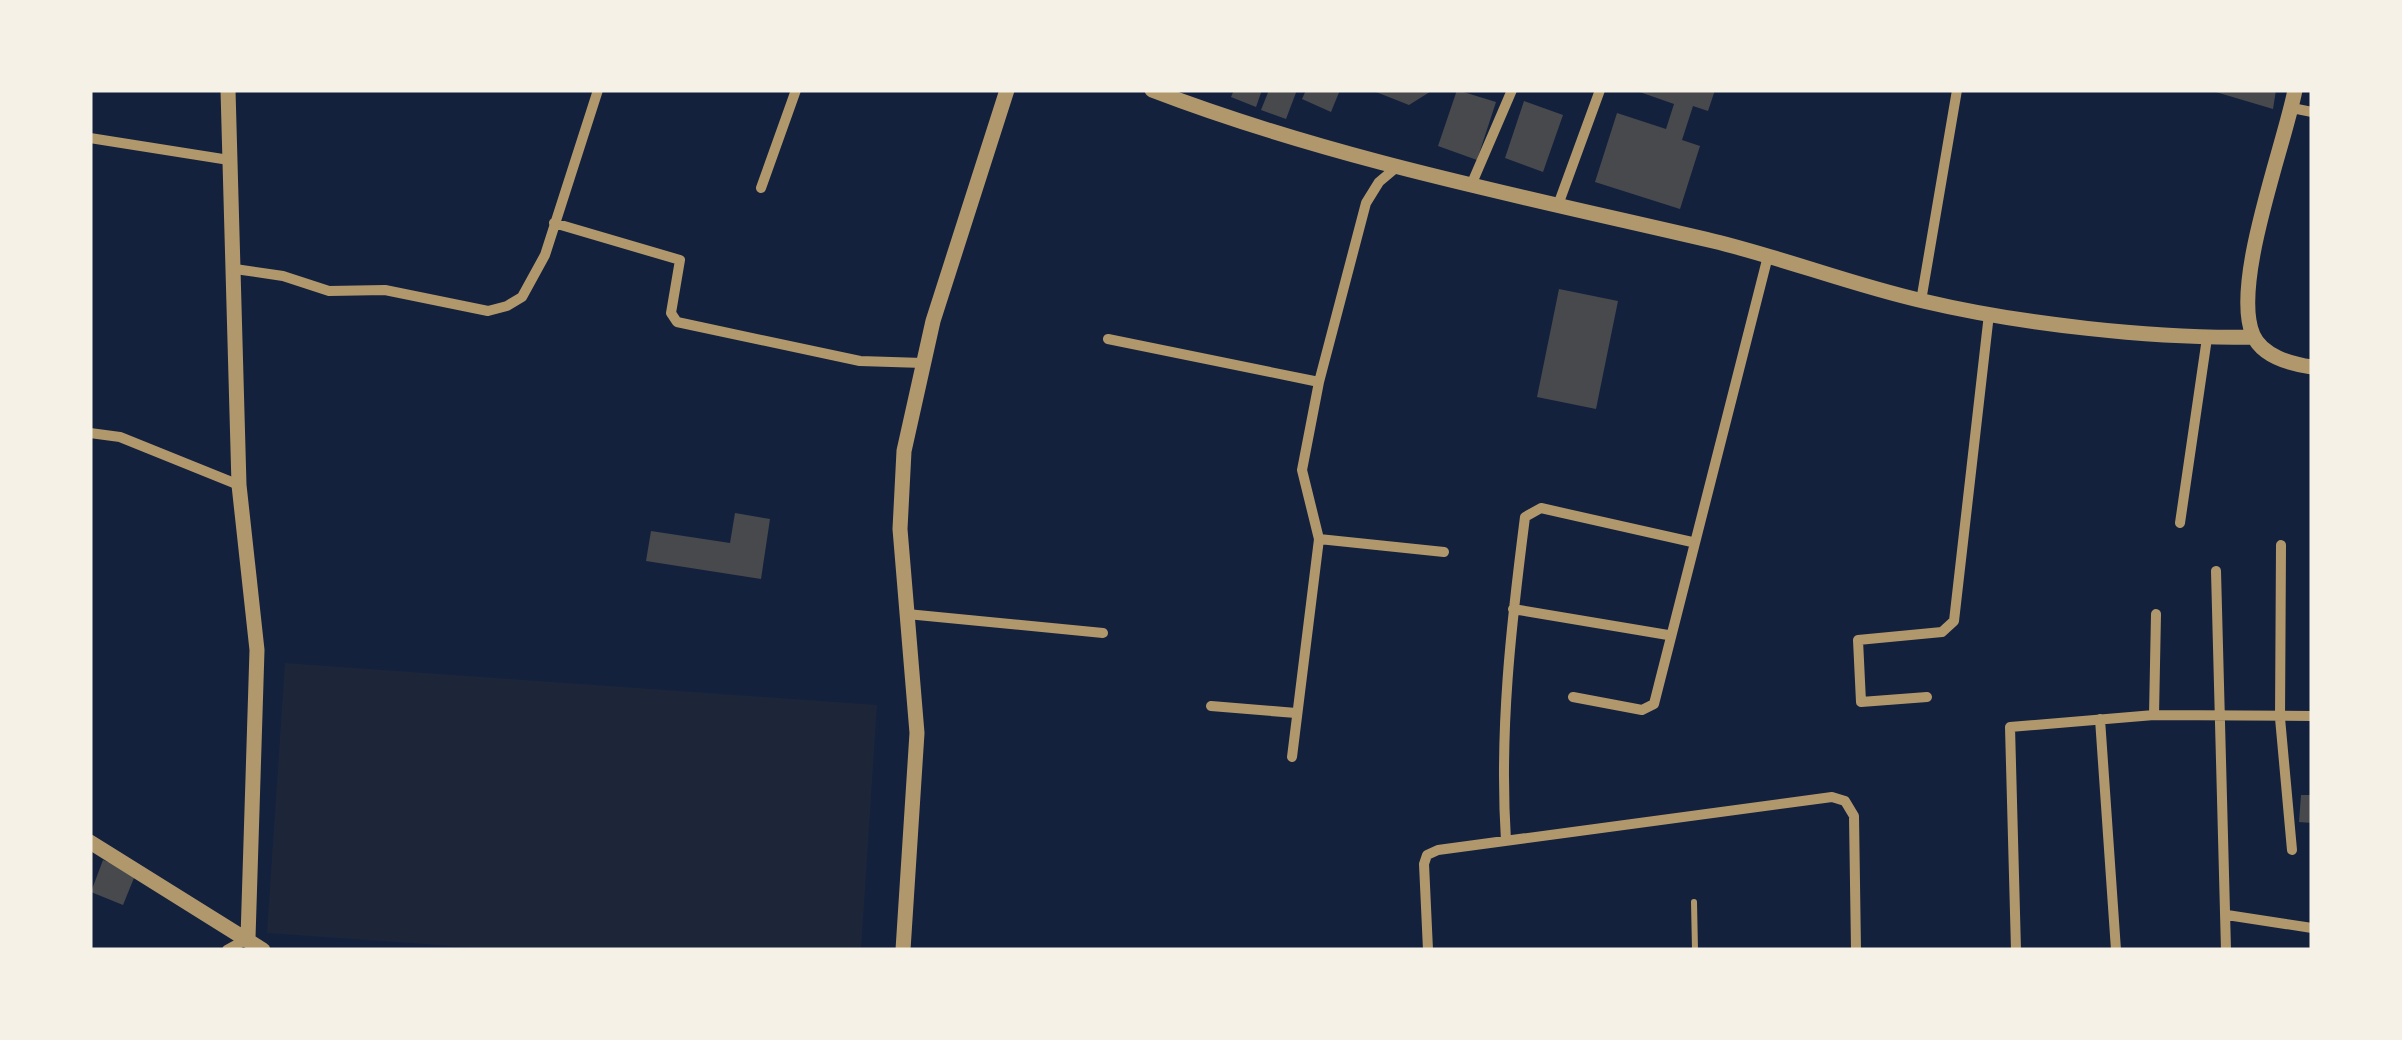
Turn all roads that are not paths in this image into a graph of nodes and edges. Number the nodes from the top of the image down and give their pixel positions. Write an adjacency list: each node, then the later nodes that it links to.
1 (228, 90): 13 (street)
2 (598, 90): 18 (street)
3 (796, 90): 16 (street)
4 (1007, 90): 26 (street)
5 (1152, 90): 14 (street)
6 (1512, 90): 15 (street)
7 (1600, 90): 17 (street)
8 (1957, 90): 21 (street)
9 (2295, 90): 10 (street)
10 (2292, 108): 11 (street); 23 (street)
11 (2312, 112)
12 (90, 138): 13 (street)
13 (229, 160): 20 (street)
14 (1398, 166): 15 (street); 28 (street)
15 (1472, 183): 17 (street)
16 (761, 188)
17 (1558, 204): 19 (street)
18 (554, 223): 20 (street); 26 (street)
19 (1768, 256): 21 (street); 33 (street)
20 (235, 269): 30 (street)
21 (1921, 301): 22 (street)
22 (1988, 314): 24 (street); 43 (street)
23 (2253, 337): 24 (street); 27 (street)
24 (2207, 338): 31 (street)
25 (1108, 339): 28 (street)
26 (922, 363): 38 (street)
27 (2312, 367)
28 (1319, 382): 32 (street)
29 (90, 433): 30 (street)
30 (239, 485): 58 (street)
31 (2180, 523)
32 (1320, 539): 35 (street); 45 (street)
33 (1692, 542): 37 (street); 41 (street)
34 (2281, 544): 49 (street)
35 (1444, 552)
36 (2216, 571): 47 (street)
37 (1513, 608): 41 (street); 52 (street)
38 (907, 614): 40 (street); 61 (street)
39 (2156, 614): 46 (street)
40 (1103, 633)
41 (1668, 635): 42 (street)
42 (1573, 697)
43 (1927, 698)
44 (1211, 706): 45 (street)
45 (1296, 713): 51 (street)
46 (2154, 715): 47 (street); 50 (street)
47 (2218, 716): 49 (street); 56 (street)
48 (2312, 716): 49 (street)
49 (2280, 718): 54 (street)
50 (2100, 720): 65 (street); 66 (street)
51 (1292, 757)
52 (1506, 840): 62 (street); 64 (street)
53 (90, 842): 58 (street)
54 (2292, 850)
55 (1694, 902): 63 (lane)
56 (2227, 915): 57 (street); 67 (street)
57 (2312, 928)
58 (248, 938): 59 (street); 60 (street)
59 (227, 950)
60 (263, 950)
61 (904, 950)
62 (1428, 950)
63 (1696, 950)
64 (1856, 950)
65 (2016, 950)
66 (2116, 950)
67 (2226, 950)

